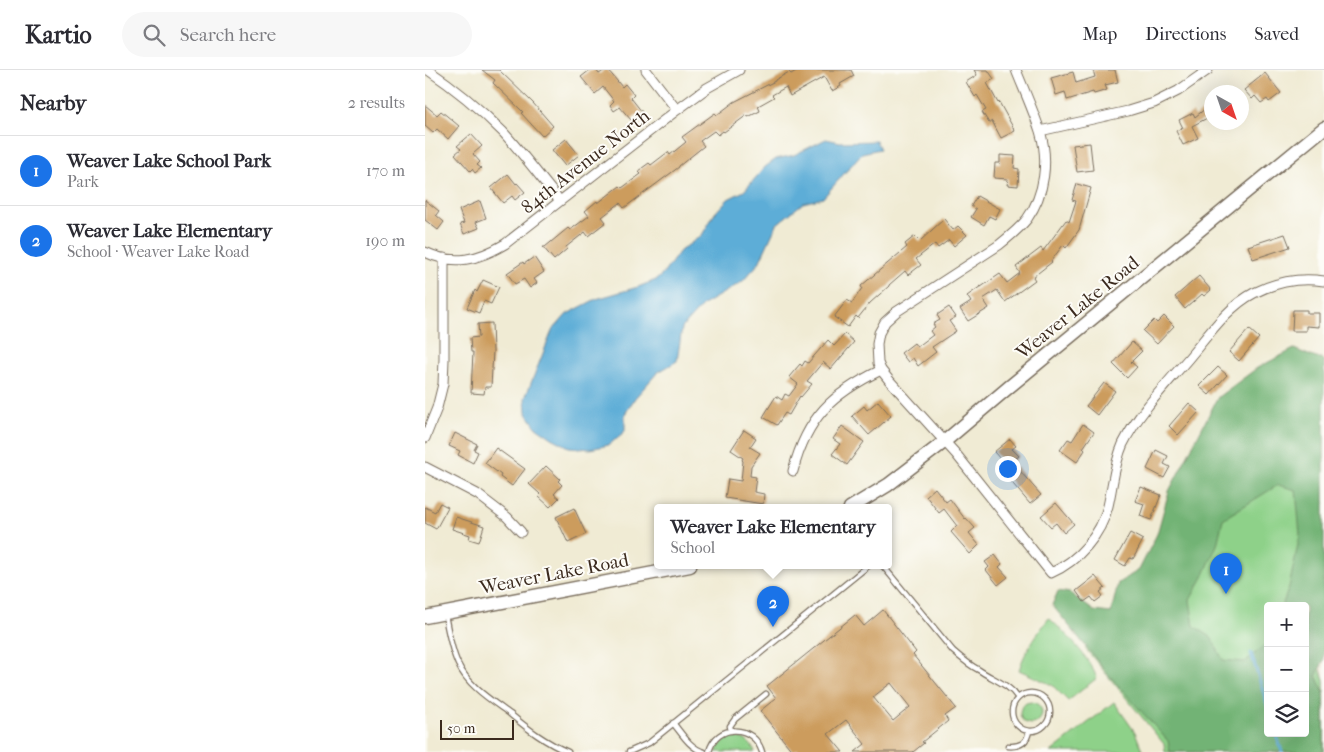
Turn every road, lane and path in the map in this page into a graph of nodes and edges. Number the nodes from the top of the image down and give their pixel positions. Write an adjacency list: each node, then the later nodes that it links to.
1 (428, 70): 9 (street)
2 (646, 70): 6 (street)
3 (739, 70): 6 (street, 84th Avenue North)
4 (1016, 70): 8 (street)
5 (1208, 70): 8 (street)
6 (677, 110): 9 (street, 84th Avenue North)
7 (1324, 128): 15 (main road, Weaver Lake Road)
8 (1040, 131): 13 (street)
9 (560, 201): 11 (street, 84th Avenue North)
10 (425, 252): 11 (street, 84th Avenue North)
11 (444, 258): 14 (street)
12 (1324, 281): 15 (street)
13 (881, 370): 15 (street); 17 (street)
14 (425, 438)
15 (944, 442): 18 (main road, Weaver Lake Road)
16 (425, 467): 19 (street)
17 (793, 471)
18 (857, 504)
19 (521, 532)
20 (673, 569): 23 (main road, Weaver Lake Road)
21 (864, 569): 27 (lane)
22 (885, 569): 26 (lane)
23 (445, 613): 24 (main road, Weaver Lake Road); 31 (lane)
24 (425, 616)
25 (766, 694): 28 (lane)
26 (1018, 698): 29 (lane); 29 (lane)
27 (673, 723): 32 (lane); 33 (lane)
28 (731, 731): 34 (lane); 35 (lane)
29 (1029, 731): 30 (lane)
30 (1008, 746)
31 (568, 752)
32 (629, 752)
33 (705, 752)
34 (709, 752)
35 (762, 752)

